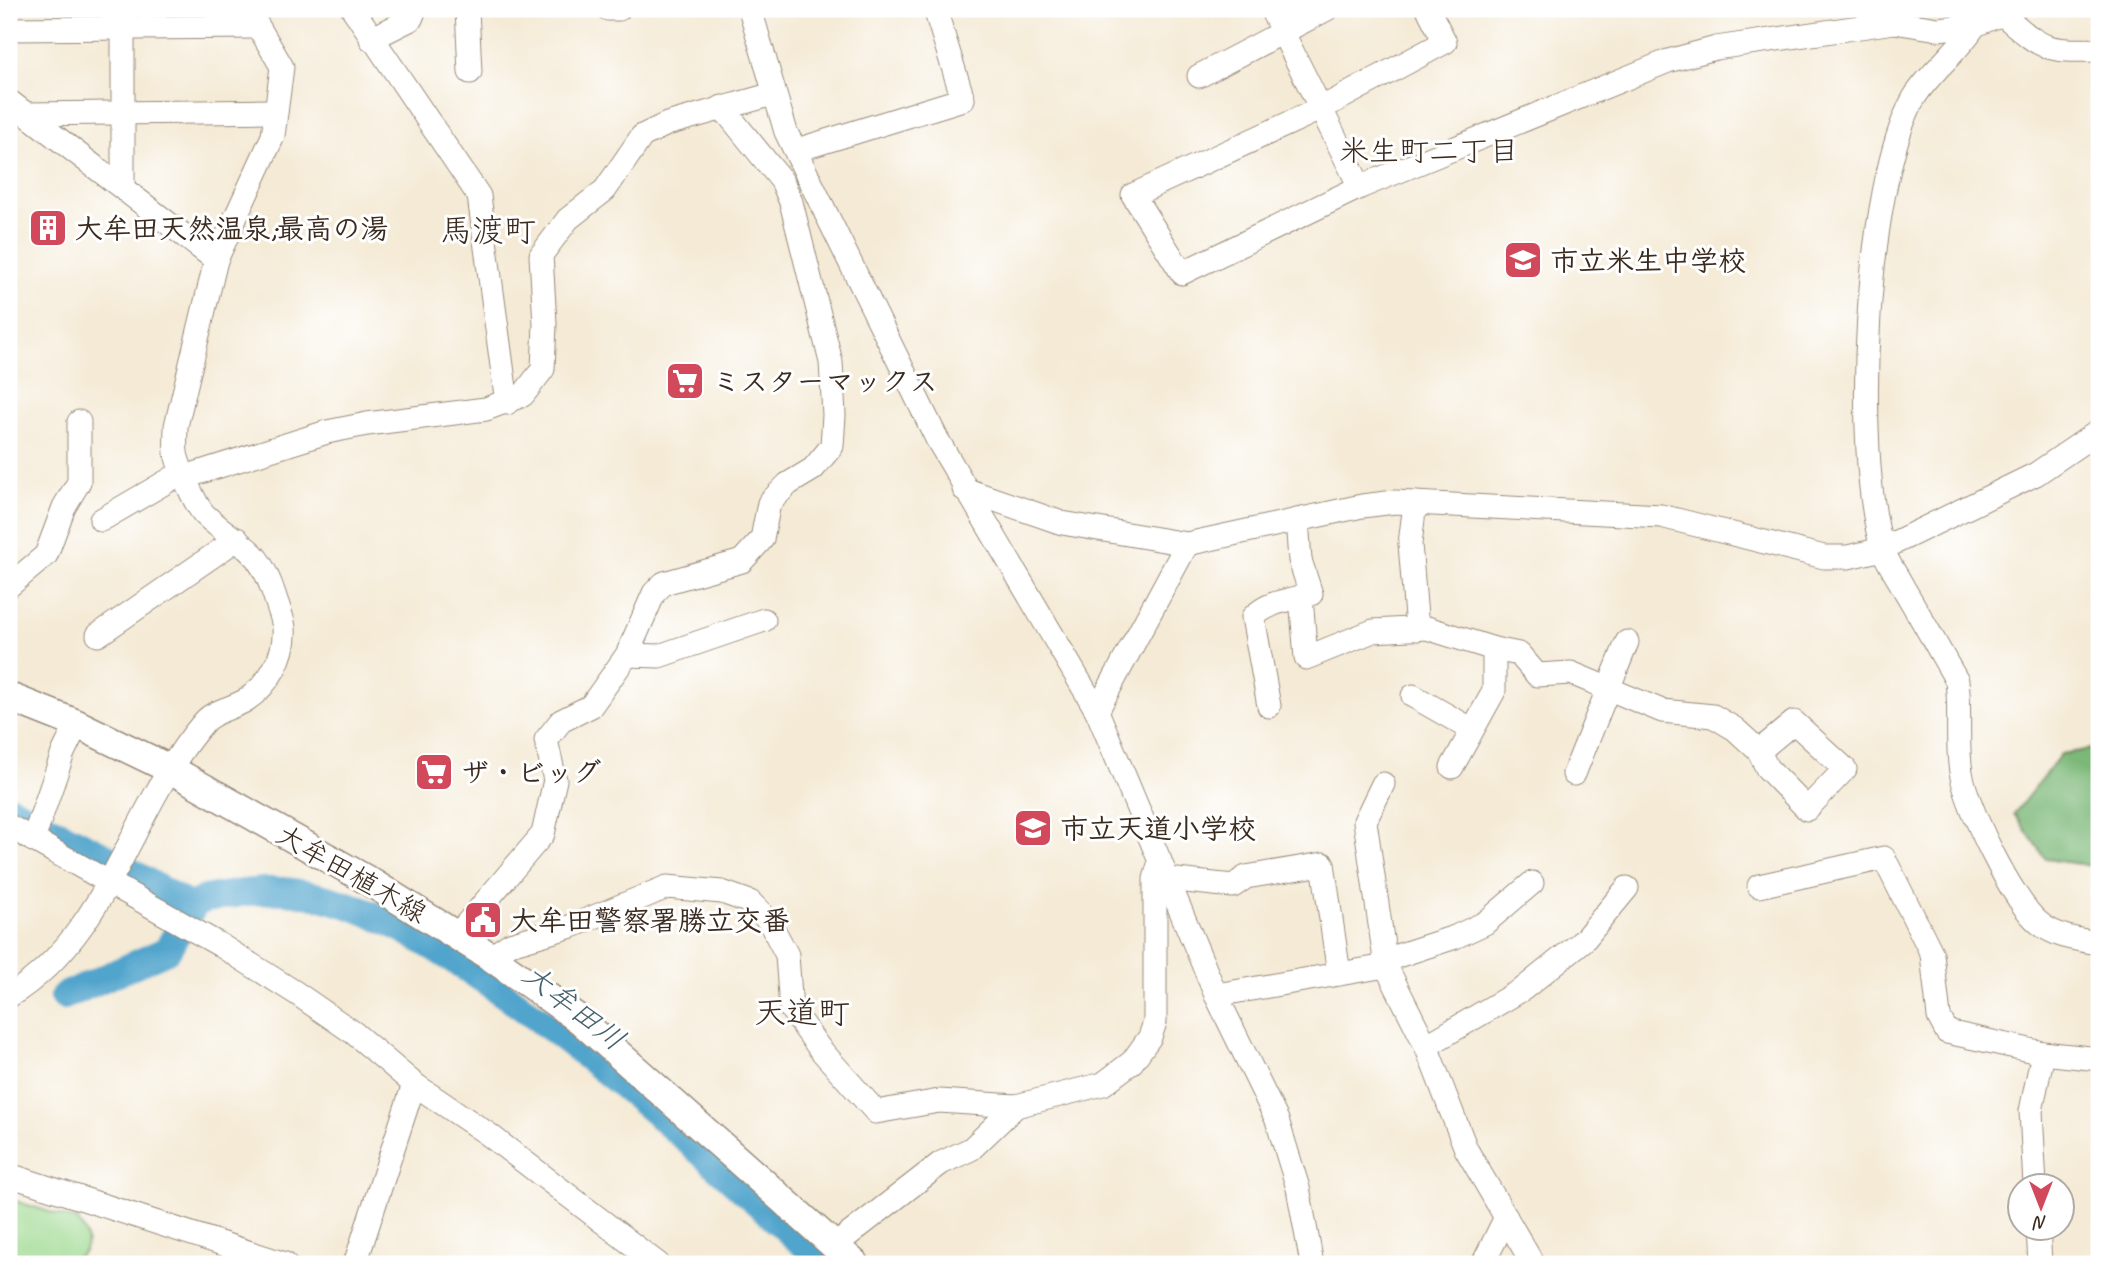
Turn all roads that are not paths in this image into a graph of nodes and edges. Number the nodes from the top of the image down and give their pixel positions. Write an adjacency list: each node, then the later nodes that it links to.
1 (353, 9): 17 (street)
2 (415, 9): 17 (street)
3 (467, 9): 19 (street)
4 (607, 9): 5 (street)
5 (619, 9)
6 (750, 9): 21 (street)
7 (935, 9): 27 (street)
8 (1271, 9): 16 (street)
9 (1327, 9): 16 (street)
10 (1428, 9): 24 (street)
11 (2002, 11): 14 (street); 18 (street)
12 (253, 18): 13 (street); 26 (street)
13 (122, 19): 15 (street); 25 (street)
14 (1975, 25): 29 (street); 41 (street)
15 (9, 29)
16 (1283, 33): 20 (street); 24 (street)
17 (371, 39): 31 (street)
18 (2099, 50)
19 (470, 72)
20 (1199, 76)
21 (773, 94): 23 (street); 27 (street)
22 (18, 107): 25 (street); 28 (street)
23 (722, 107): 31 (street); 49 (street)
24 (1320, 109): 29 (street); 29 (street)
25 (123, 111): 26 (street); 28 (street)
26 (276, 111): 30 (street)
27 (797, 150): 35 (street)
28 (123, 187): 30 (street)
29 (1360, 187)
30 (216, 260): 34 (street)
31 (507, 403): 34 (street)
32 (79, 422): 42 (street)
33 (2099, 431): 41 (street)
34 (184, 474): 37 (street); 39 (street)
35 (964, 489): 40 (street); 54 (street)
36 (1415, 503): 38 (street); 41 (street); 45 (street)
37 (101, 520)
38 (1297, 520): 40 (street); 43 (street)
39 (237, 539): 46 (street); 59 (street)
40 (1187, 544): 54 (street)
41 (1882, 550): 70 (street)
42 (9, 586)
43 (1301, 597): 45 (street); 53 (street)
44 (764, 621): 49 (street)
45 (1417, 629): 48 (street)
46 (98, 635)
47 (1627, 642): 50 (street)
48 (1493, 649): 50 (street); 56 (street)
49 (627, 655): 69 (street)
50 (1607, 688): 57 (street); 60 (street)
51 (1413, 696): 56 (street)
52 (9, 697): 55 (main road, 大牟田植木線)
53 (1269, 706)
54 (1097, 711): 64 (street)
55 (77, 724): 59 (main road, 大牟田植木線); 63 (street)
56 (1471, 729): 58 (street)
57 (1759, 751)
58 (1452, 767)
59 (172, 770): 65 (street); 69 (main road, 大牟田植木線)
60 (1574, 774)
61 (1383, 784): 72 (street)
62 (9, 826): 63 (street)
63 (37, 829): 65 (street)
64 (1164, 870): 73 (street); 74 (street); 80 (street)
65 (111, 878): 75 (street); 79 (street)
66 (1532, 883): 72 (street)
67 (1759, 886): 77 (street)
68 (1627, 888): 76 (street)
69 (457, 936): 71 (main road, 大牟田植木線)
70 (2099, 943)
71 (491, 957): 80 (street); 85 (main road, 大牟田植木線)
72 (1386, 963): 73 (street); 76 (street)
73 (1339, 974): 74 (street)
74 (1216, 995): 89 (street)
75 (9, 996)
76 (1426, 1046): 83 (street)
77 (2043, 1053): 78 (street); 81 (street)
78 (2099, 1059)
79 (414, 1084): 87 (street); 88 (street)
80 (1016, 1106): 85 (street)
81 (2034, 1172)
82 (9, 1175): 86 (street)
83 (1506, 1217): 90 (street); 91 (street)
84 (2039, 1242): 92 (street)
85 (845, 1255)
86 (285, 1264)
87 (355, 1264)
88 (658, 1264)
89 (1312, 1264)
90 (1483, 1264)
91 (1533, 1264)
92 (2040, 1264)

